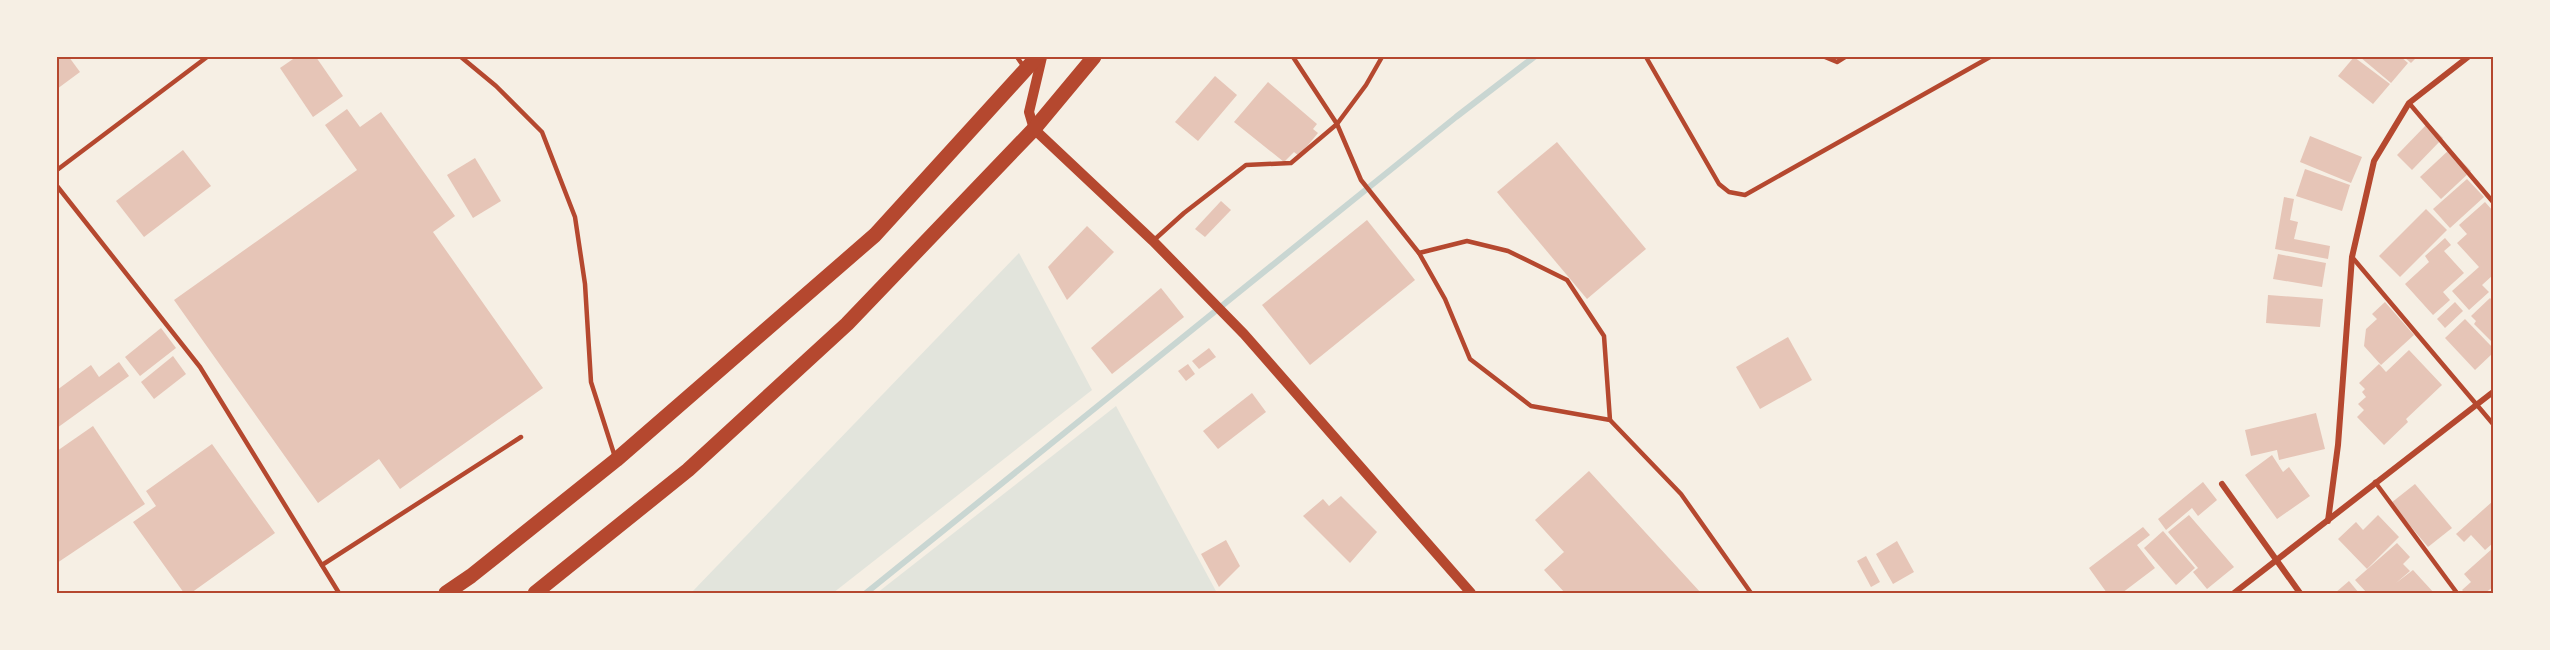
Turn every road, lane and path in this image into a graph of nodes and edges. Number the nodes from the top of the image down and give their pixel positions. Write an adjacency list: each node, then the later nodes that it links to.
1 (207, 57): 17 (lane)
2 (461, 57): 28 (lane)
3 (1037, 57): 13 (highway)
4 (1042, 57): 16 (street)
5 (1094, 57): 16 (highway)
6 (1293, 57): 15 (lane)
7 (1382, 57): 15 (lane)
8 (1646, 57): 11 (lane)
9 (1825, 57): 10 (lane)
10 (1845, 57)
11 (1990, 57)
12 (2468, 57): 14 (street)
13 (1022, 63): 28 (highway)
14 (2409, 103): 19 (lane); 22 (street)
15 (1337, 124): 20 (lane); 21 (lane)
16 (1034, 129): 20 (street); 36 (highway)
17 (57, 170)
18 (57, 186): 33 (lane)
19 (2493, 202)
20 (1153, 241): 37 (street)
21 (1419, 253): 25 (lane); 25 (lane)
22 (2352, 257): 24 (lane); 31 (street)
23 (2493, 392): 24 (street)
24 (2476, 405): 26 (lane); 29 (street)
25 (1610, 420): 38 (lane)
26 (2493, 424)
27 (521, 437): 33 (lane)
28 (616, 460): 35 (highway)
29 (2375, 482): 31 (street); 41 (lane)
30 (2222, 484): 32 (street)
31 (2328, 521): 32 (street)
32 (2276, 560): 39 (street); 40 (street)
33 (322, 565): 34 (lane)
34 (339, 593)
35 (446, 593)
36 (535, 593)
37 (1471, 593)
38 (1750, 593)
39 (2234, 593)
40 (2300, 593)
41 (2457, 593)

